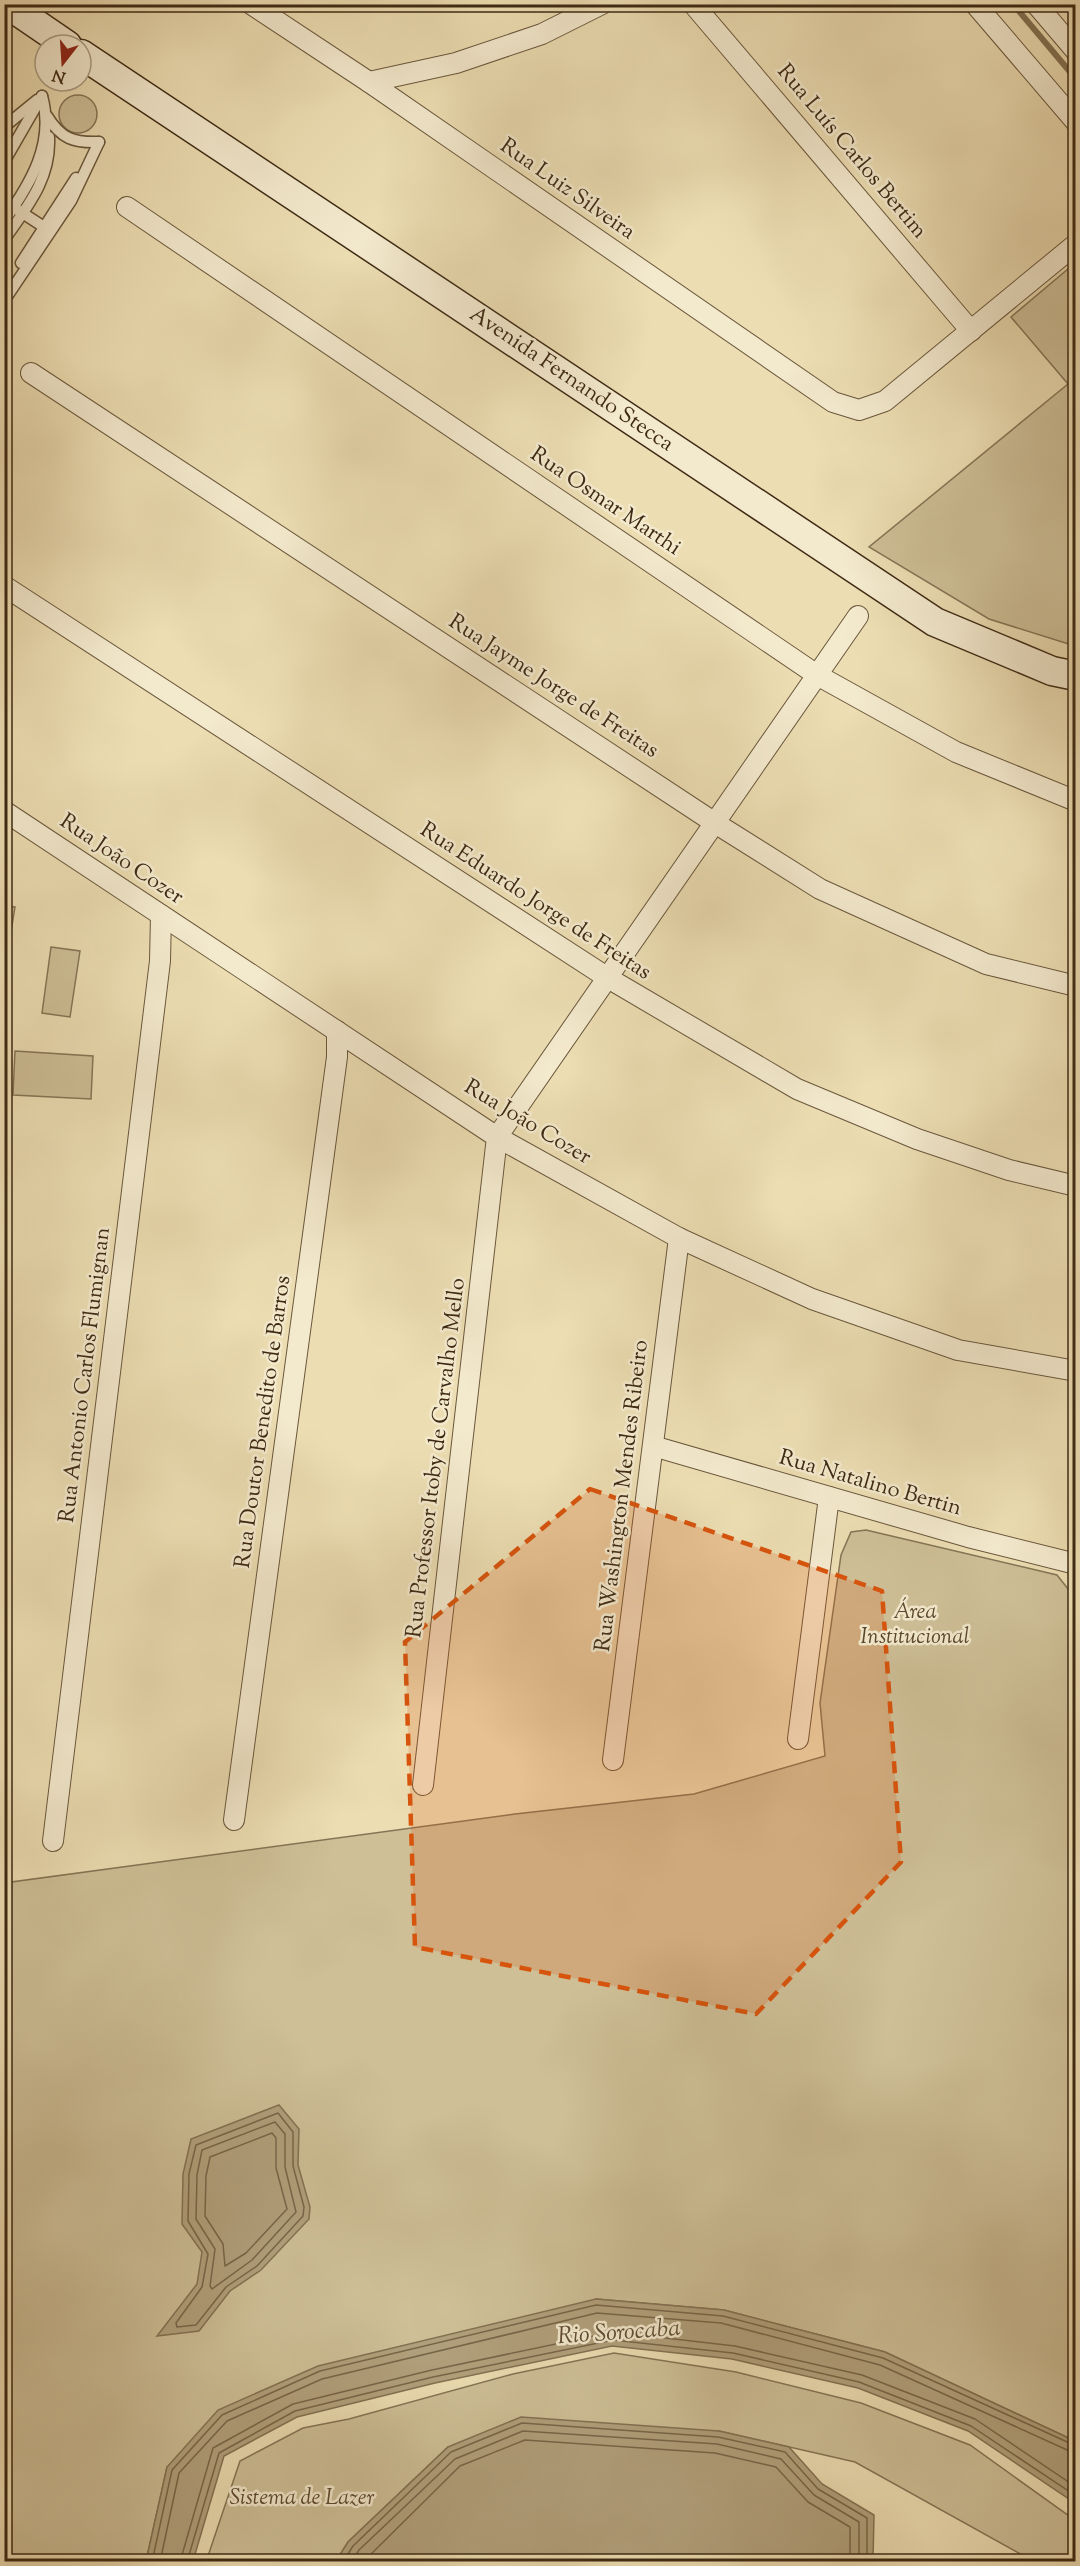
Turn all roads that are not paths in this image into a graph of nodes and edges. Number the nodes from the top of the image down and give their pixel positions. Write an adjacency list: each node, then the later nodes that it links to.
1 (7, 4): 7 (street)
2 (251, 4): 10 (street, Rua Luiz Silveira)
3 (602, 4): 10 (street)
4 (693, 4): 25 (street, Rua Luís Carlos Bertim)
5 (975, 4): 13 (street)
6 (1036, 4): 8 (street)
7 (49, 33)
8 (1076, 51)
9 (93, 62): 30 (street, Avenida Fernando Stecca)
10 (369, 82): 25 (street, Rua Luiz Silveira)
11 (42, 96): 12 (lane); 14 (lane); 16 (lane)
12 (48, 116): 15 (lane); 17 (lane)
13 (1076, 122)
14 (4, 127)
15 (99, 142): 20 (lane); 24 (lane)
16 (4, 162)
17 (14, 207): 19 (lane); 20 (lane); 21 (lane)
18 (127, 207): 29 (street, Rua Osmar Marthi)
19 (4, 221)
20 (44, 227): 23 (lane)
21 (4, 240)
22 (1076, 244): 25 (street)
23 (4, 289)
24 (4, 301)
25 (971, 331)
26 (31, 373): 33 (street, Rua Jayme Jorge de Freitas)
27 (4, 586): 35 (street, Rua Eduardo Jorge de Freitas)
28 (858, 616): 29 (street)
29 (817, 675): 31 (street, Rua Osmar Marthi); 33 (street)
30 (1076, 676)
31 (1076, 801)
32 (4, 812): 34 (street, Rua João Cozer)
33 (715, 823): 35 (street); 36 (street, Rua Jayme Jorge de Freitas)
34 (161, 915): 37 (street, Rua João Cozer); 49 (street, Rua Antonio Carlos Flumignan)
35 (608, 978): 38 (street); 39 (street, Rua Eduardo Jorge de Freitas)
36 (1076, 986)
37 (337, 1031): 38 (street, Rua João Cozer); 48 (street, Rua Doutor Benedito de Barros)
38 (497, 1137): 40 (street, Rua João Cozer); 47 (street, Rua Professor Itoby de Carvalho Mello)
39 (1076, 1186)
40 (680, 1238): 41 (street, Rua João Cozer); 42 (street, Rua Washington Mendes Ribeiro)
41 (1076, 1371)
42 (653, 1446): 43 (street, Rua Natalino Bertin); 46 (street, Rua Washington Mendes Ribeiro)
43 (829, 1497): 44 (street, Rua Natalino Bertin); 45 (street)
44 (1076, 1564)
45 (798, 1738)
46 (613, 1760)
47 (423, 1785)
48 (234, 1820)
49 (53, 1841)

